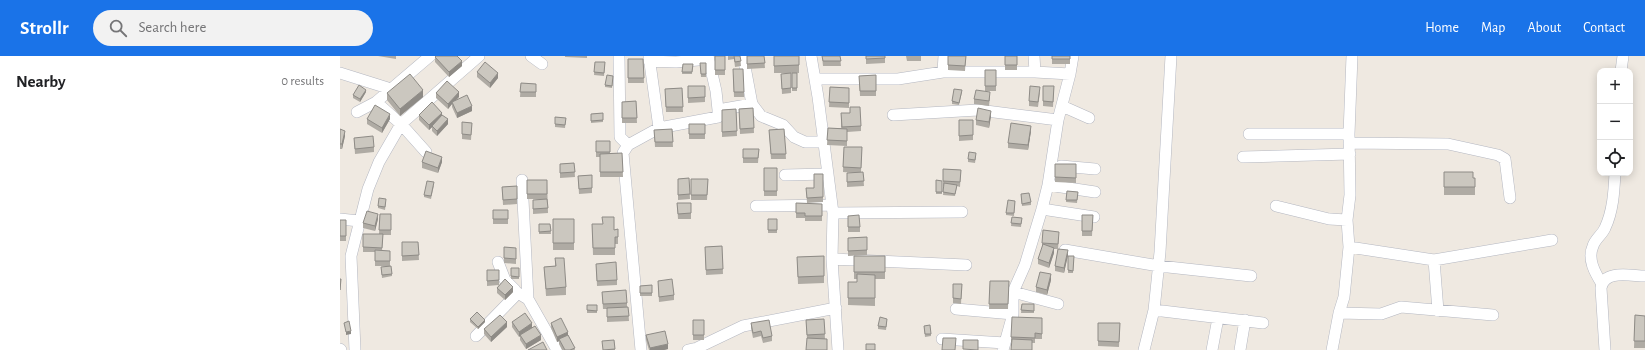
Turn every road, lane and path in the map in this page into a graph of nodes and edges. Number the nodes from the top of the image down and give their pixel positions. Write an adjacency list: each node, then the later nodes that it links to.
1 (430, 56): 15 (street)
2 (479, 56): 32 (street)
3 (531, 56): 16 (street)
4 (620, 56): 37 (street)
5 (743, 56): 25 (street)
6 (811, 56): 22 (street)
7 (944, 56): 18 (street)
8 (1034, 56): 19 (street)
9 (1073, 56): 21 (street)
10 (1171, 56): 65 (street)
11 (1352, 56): 36 (street)
12 (1623, 56): 17 (street)
13 (709, 58): 14 (street); 27 (street)
14 (649, 59): 33 (street)
15 (418, 60): 23 (street)
16 (542, 64)
17 (1621, 68)
18 (943, 72): 19 (street); 22 (street)
19 (1035, 72): 21 (street)
20 (340, 73): 23 (street)
21 (1070, 74): 26 (street)
22 (815, 79): 35 (street)
23 (391, 89): 24 (street)
24 (376, 102): 28 (street); 32 (street)
25 (752, 104): 27 (street); 35 (street)
26 (1062, 106): 30 (street); 31 (street)
27 (718, 110): 33 (street)
28 (357, 112)
29 (893, 115): 31 (street)
30 (1089, 118)
31 (1058, 120): 40 (street)
32 (401, 124): 38 (street); 57 (street)
33 (659, 128): 37 (street)
34 (1250, 134): 36 (street)
35 (823, 142): 42 (street)
36 (1349, 143): 39 (street); 48 (street); 56 (street)
37 (628, 145): 88 (street)
38 (426, 152)
39 (1243, 157)
40 (1051, 164): 41 (street); 46 (street)
41 (1095, 169)
42 (827, 174): 43 (street); 52 (street)
43 (785, 175)
44 (1615, 176): 68 (street)
45 (522, 180): 71 (street)
46 (1048, 185): 47 (street); 51 (street)
47 (1095, 192)
48 (1510, 198)
49 (756, 206): 52 (street)
50 (1276, 206): 56 (street)
51 (1042, 208): 54 (street); 69 (street)
52 (832, 209): 53 (street); 61 (street)
53 (962, 212)
54 (1094, 217)
55 (340, 220): 57 (street)
56 (1347, 220): 59 (street)
57 (359, 222): 86 (street)
58 (1552, 240): 62 (street)
59 (1349, 246): 62 (street); 77 (street)
60 (1065, 250): 65 (street)
61 (832, 259): 64 (street); 73 (street)
62 (1434, 260): 76 (street)
63 (498, 262): 70 (street)
64 (966, 265)
65 (1159, 266): 66 (street); 75 (street)
66 (1251, 276)
67 (1645, 276): 68 (street)
68 (1602, 284): 95 (street)
69 (1013, 292): 72 (street); 78 (street)
70 (518, 293): 71 (street); 83 (street)
71 (528, 299): 87 (street)
72 (1058, 304)
73 (836, 308): 89 (street); 90 (street)
74 (956, 309): 78 (street)
75 (1154, 310): 80 (street); 91 (street)
76 (1438, 311): 77 (street); 79 (street)
77 (1339, 313): 94 (street)
78 (1013, 314): 85 (street)
79 (1493, 315)
80 (1218, 318): 81 (street); 92 (street)
81 (1245, 320): 82 (street); 93 (street)
82 (1263, 323)
83 (476, 336)
84 (942, 339): 85 (street)
85 (1004, 347)
86 (355, 350)
87 (557, 350)
88 (641, 350)
89 (688, 350)
90 (838, 350)
91 (1144, 350)
92 (1212, 350)
93 (1240, 350)
94 (1332, 350)
95 (1605, 350)

